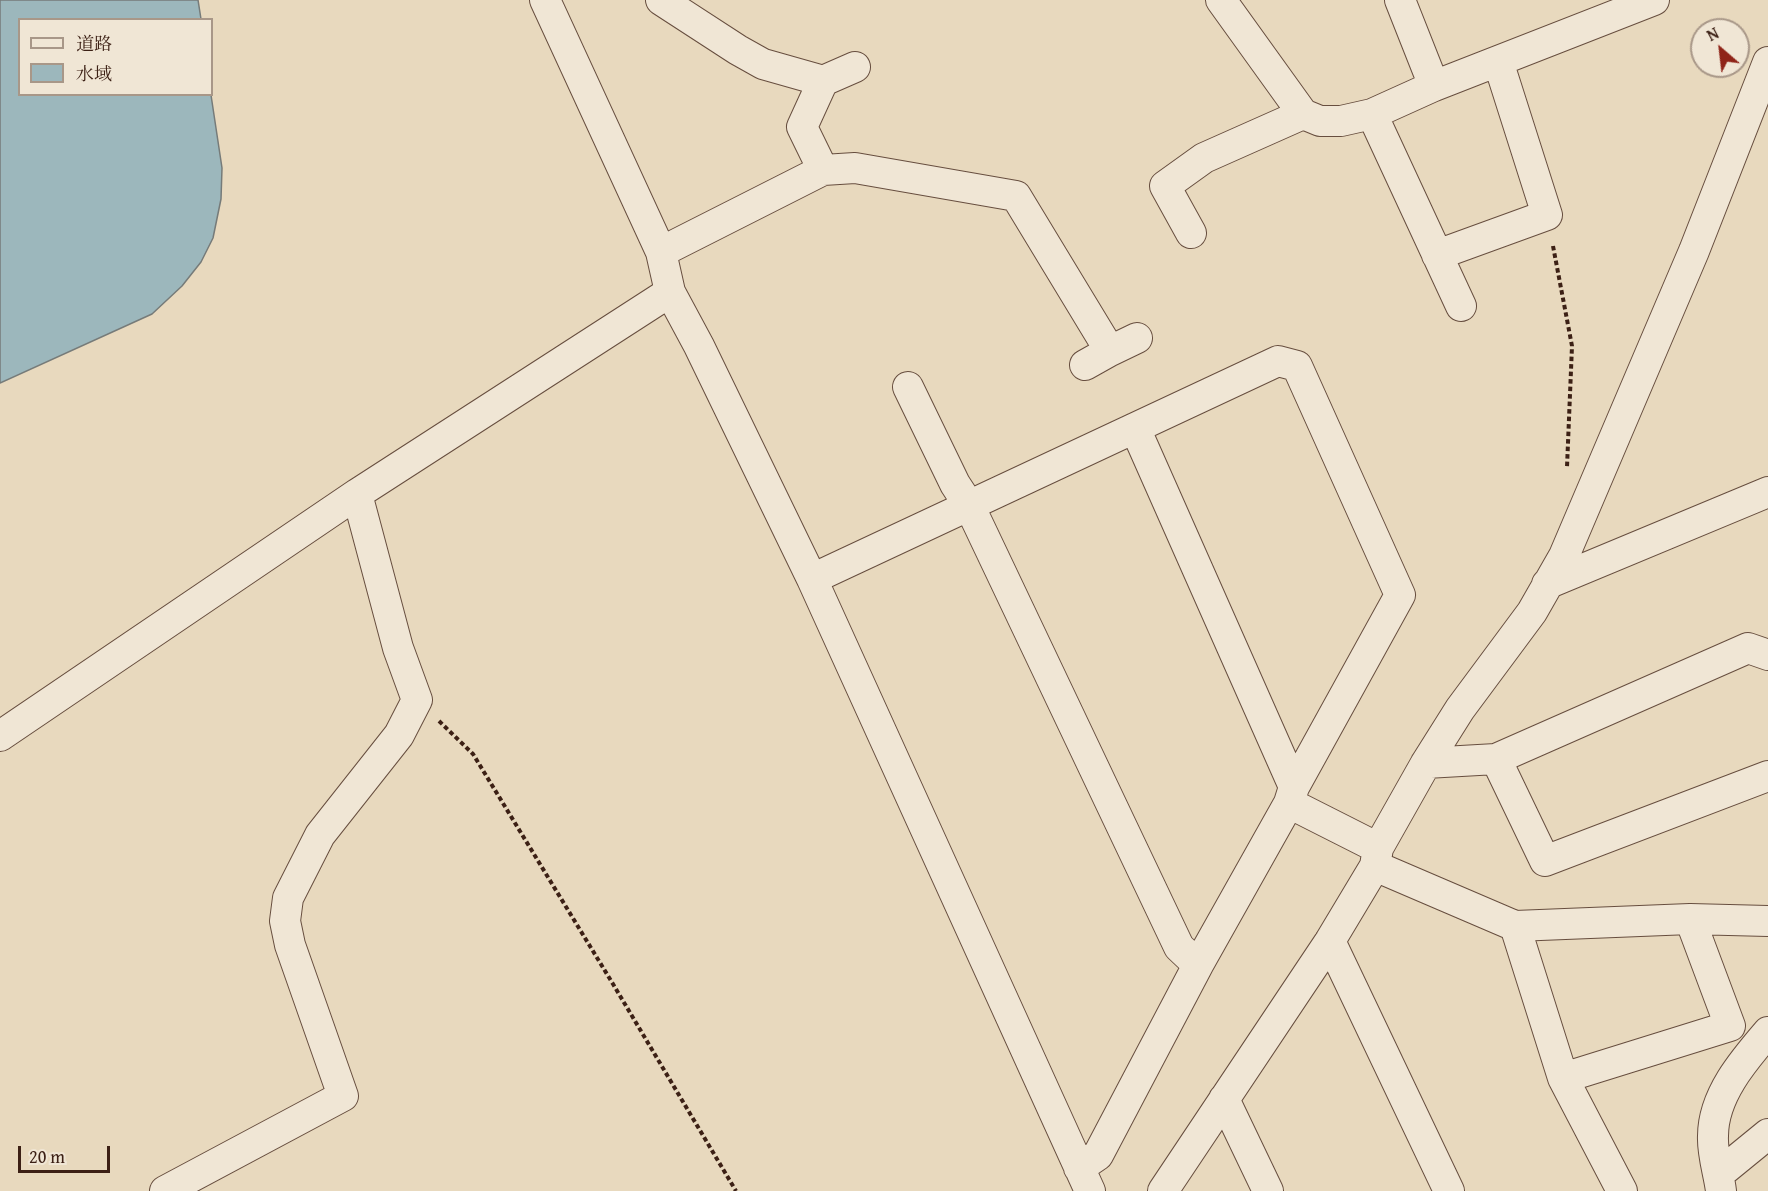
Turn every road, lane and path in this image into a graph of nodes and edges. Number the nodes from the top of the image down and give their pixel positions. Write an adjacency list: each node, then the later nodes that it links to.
1 (545, 0): 16 (street)
2 (661, 0): 9 (street)
3 (1221, 0): 11 (street)
4 (1400, 0): 10 (street)
5 (1654, 0): 6 (street)
6 (1498, 62): 10 (street); 14 (street)
7 (1768, 62): 28 (street)
8 (855, 67): 9 (street)
9 (823, 81): 13 (street)
10 (1434, 86): 12 (street)
11 (1303, 114): 12 (street); 15 (street)
12 (1372, 114): 17 (street)
13 (823, 170): 16 (street); 20 (street)
14 (1547, 215): 17 (street); 23 (path)
15 (1191, 233)
16 (661, 252): 18 (street)
17 (1437, 255): 19 (street)
18 (670, 292): 25 (street); 27 (street)
19 (1461, 306)
20 (1137, 338)
21 (908, 387): 26 (street)
22 (1135, 428): 26 (street); 35 (street); 35 (street)
23 (1567, 474)
24 (1768, 492): 28 (street)
25 (357, 494): 30 (street); 31 (street)
26 (970, 507): 27 (street); 41 (street)
27 (812, 579): 46 (street)
28 (1548, 584): 33 (street)
29 (1768, 655): 32 (street)
30 (417, 700): 48 (street); 49 (path)
31 (0, 735)
32 (1496, 759): 33 (street); 34 (street)
33 (1426, 764): 36 (street)
34 (1768, 776)
35 (1292, 795): 36 (street); 41 (street)
36 (1377, 857): 39 (street); 40 (street)
37 (1690, 920): 38 (street); 39 (street); 43 (street)
38 (1768, 921)
39 (1515, 926): 43 (street)
40 (1330, 941): 44 (street); 52 (street)
41 (1198, 964): 46 (street)
42 (1768, 1032): 47 (street)
43 (1563, 1078): 53 (street)
44 (1224, 1099): 50 (street); 51 (street)
45 (1768, 1134): 47 (street)
46 (1084, 1179)
47 (1720, 1183)
48 (165, 1191)
49 (736, 1191)
50 (1163, 1191)
51 (1269, 1191)
52 (1449, 1191)
53 (1622, 1191)

